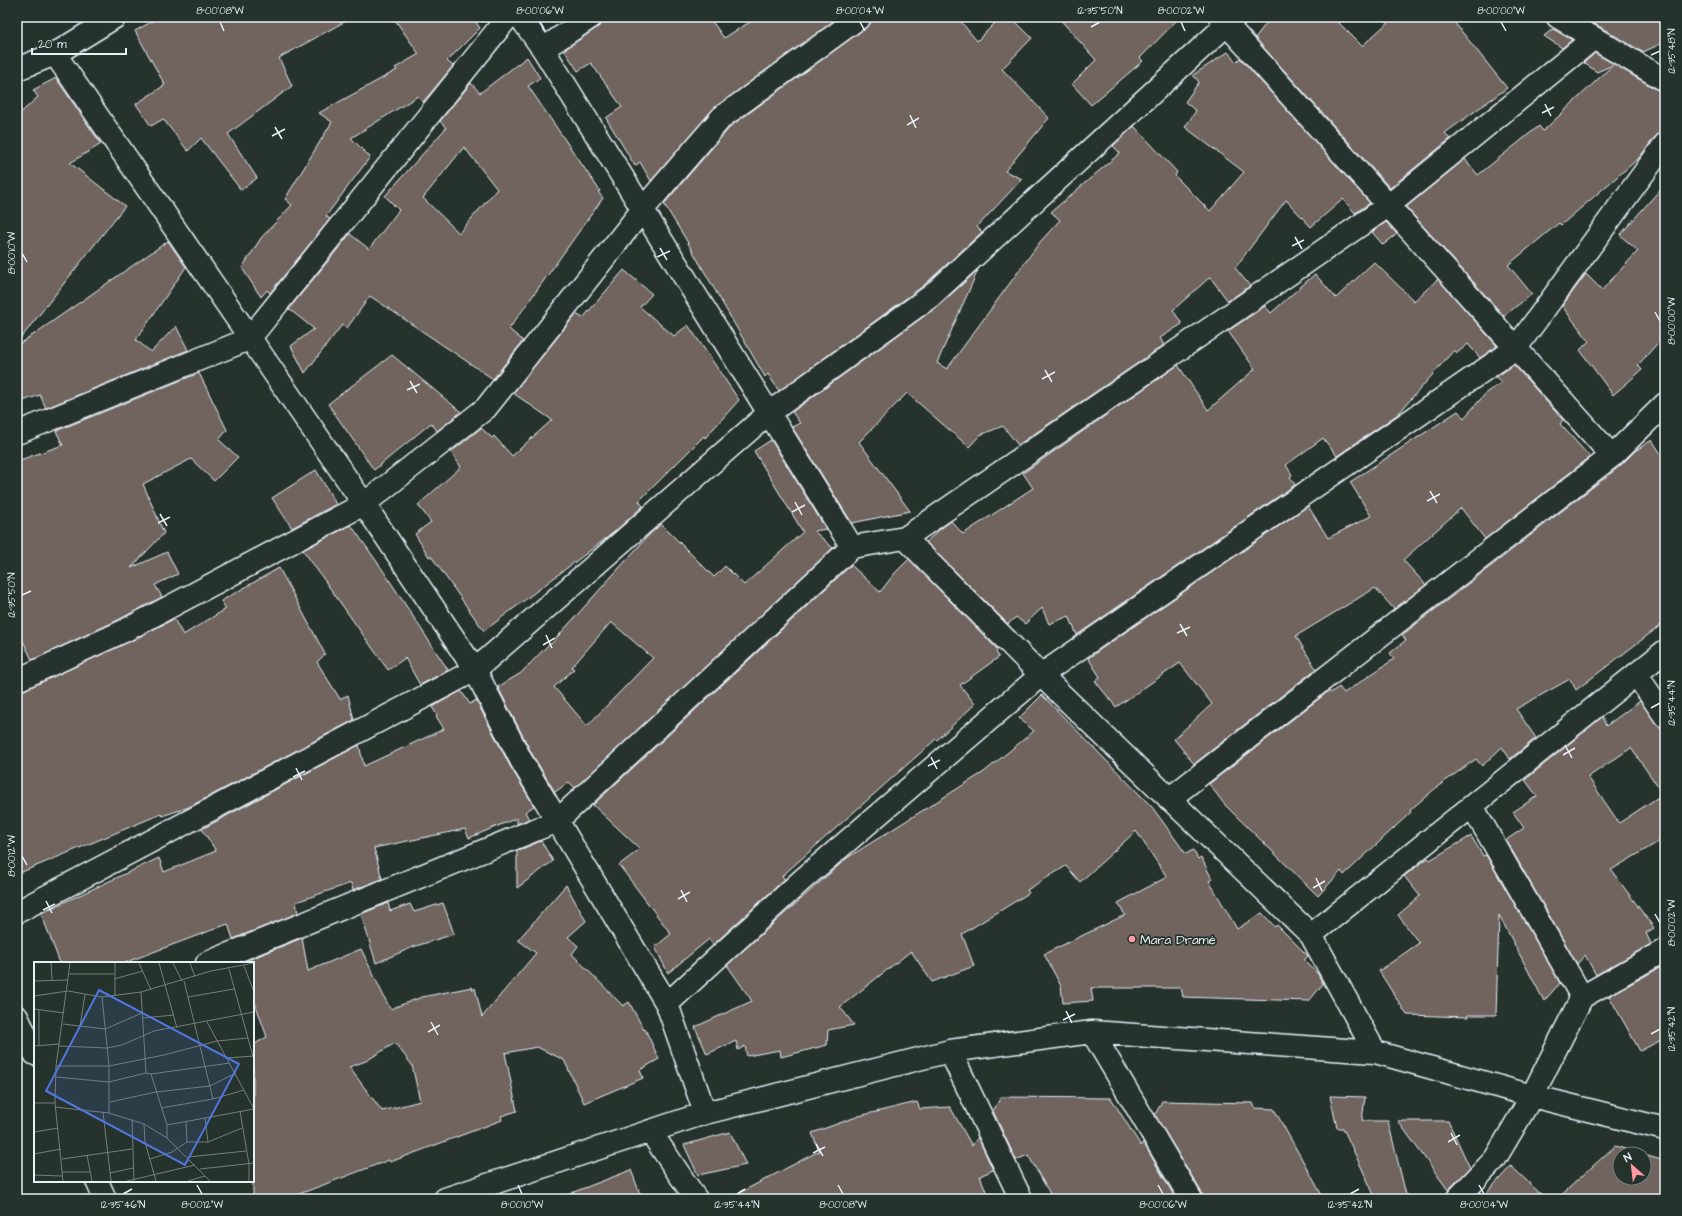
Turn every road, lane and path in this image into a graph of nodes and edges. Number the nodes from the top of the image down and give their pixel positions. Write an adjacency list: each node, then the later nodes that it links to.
1 (115, 17): 10 (street)
2 (508, 17): 16 (street)
3 (520, 17): 9 (street)
4 (591, 17): 9 (street)
5 (860, 17): 15 (street)
6 (1558, 17): 8 (street)
7 (1227, 20): 14 (street); 19 (street)
8 (1594, 38): 12 (street); 14 (street)
9 (543, 49): 15 (street)
10 (55, 54): 11 (street); 16 (street)
11 (17, 69)
12 (1665, 80)
13 (1665, 144): 17 (street)
14 (1388, 206): 17 (street); 23 (street)
15 (643, 209): 19 (street); 22 (street)
16 (249, 339): 20 (street); 22 (street)
17 (1516, 348): 21 (street); 28 (street)
18 (1665, 404): 21 (street)
19 (769, 413): 24 (street); 26 (street)
20 (17, 433)
21 (1612, 456): 31 (street)
22 (364, 504): 26 (street); 29 (street)
23 (905, 538): 24 (street); 28 (street)
24 (852, 547): 33 (street)
25 (1665, 651): 27 (street)
26 (475, 670): 33 (street); 34 (street)
27 (1636, 674): 30 (street); 32 (street)
28 (1041, 675): 31 (street); 39 (street)
29 (17, 680)
30 (1665, 716)
31 (1169, 799): 35 (street)
32 (1472, 806): 35 (street); 38 (street)
33 (557, 821): 37 (street); 39 (street)
34 (17, 912)
35 (1311, 935): 44 (street)
36 (1665, 950): 38 (street)
37 (209, 962)
38 (1582, 997): 45 (street)
39 (667, 1004): 46 (street)
40 (17, 1017): 42 (street)
41 (1092, 1032): 43 (street); 44 (street); 54 (street)
42 (32, 1041)
43 (950, 1051): 46 (street); 53 (street)
44 (1375, 1052): 45 (street)
45 (1532, 1096): 47 (street); 55 (street)
46 (705, 1113): 48 (street)
47 (1665, 1129)
48 (650, 1131): 51 (street); 52 (street)
49 (98, 1182): 50 (street)
50 (106, 1199)
51 (445, 1199)
52 (696, 1199)
53 (1021, 1199)
54 (1191, 1199)
55 (1457, 1199)

